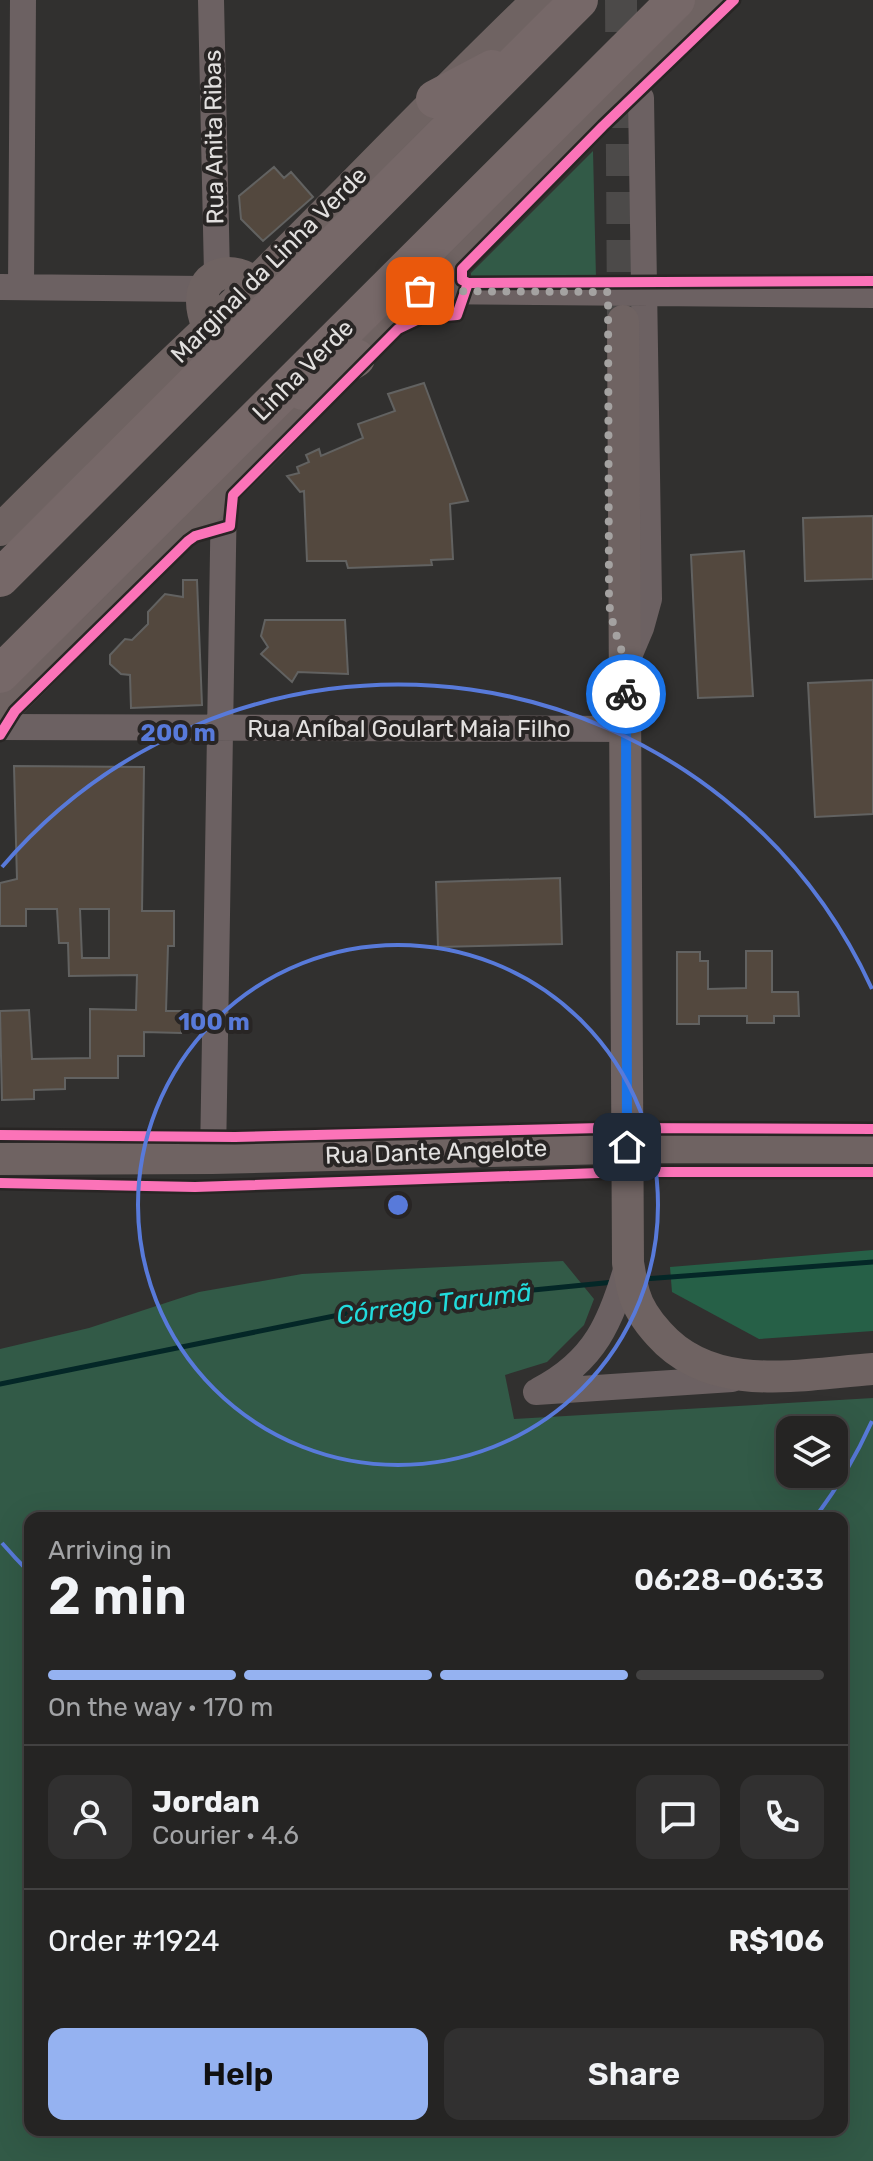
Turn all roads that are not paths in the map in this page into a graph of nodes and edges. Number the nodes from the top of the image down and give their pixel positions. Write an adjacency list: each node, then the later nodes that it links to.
1 (23, 0): 12 (street)
2 (211, 0): 10 (street, Rua Anita Ribas)
3 (538, 0): 9 (main road, Marginal da Linha Verde)
4 (579, 0): 7 (highway)
5 (676, 0): 20 (highway, Linha Verde)
6 (715, 0): 13 (main road)
7 (529, 49): 9 (highway); 23 (highway)
8 (641, 98): 15 (street)
9 (435, 99): 11 (main road, Marginal da Linha Verde)
10 (211, 281): 11 (main road); 12 (street); 18 (main road)
11 (255, 283): 18 (main road, Marginal da Linha Verde)
12 (10, 287)
13 (420, 291): 14 (street); 19 (main road)
14 (608, 292): 15 (street); 24 (street)
15 (644, 293): 16 (street); 24 (street)
16 (873, 295)
17 (623, 321): 24 (main road)
18 (208, 328): 22 (main road, Marginal da Linha Verde)
19 (356, 358): 20 (highway); 21 (main road)
20 (249, 423): 25 (highway, Linha Verde)
21 (224, 491): 26 (main road); 28 (street)
22 (0, 530)
23 (0, 578)
24 (626, 664): 29 (main road)
25 (0, 674)
26 (0, 714)
27 (0, 727): 28 (street, Rua Aníbal Goulart Maia Filho)
28 (220, 729): 29 (street, Rua Aníbal Goulart Maia Filho); 32 (street)
29 (626, 729): 30 (main road)
30 (627, 1147): 31 (main road, Rua Dante Angelote); 32 (main road, Rua Dante Angelote); 34 (main road)
31 (873, 1148)
32 (213, 1158): 33 (main road, Rua Dante Angelote)
33 (0, 1159)
34 (626, 1294): 36 (main road); 36 (street)
35 (873, 1369): 36 (main road)
36 (760, 1377)

